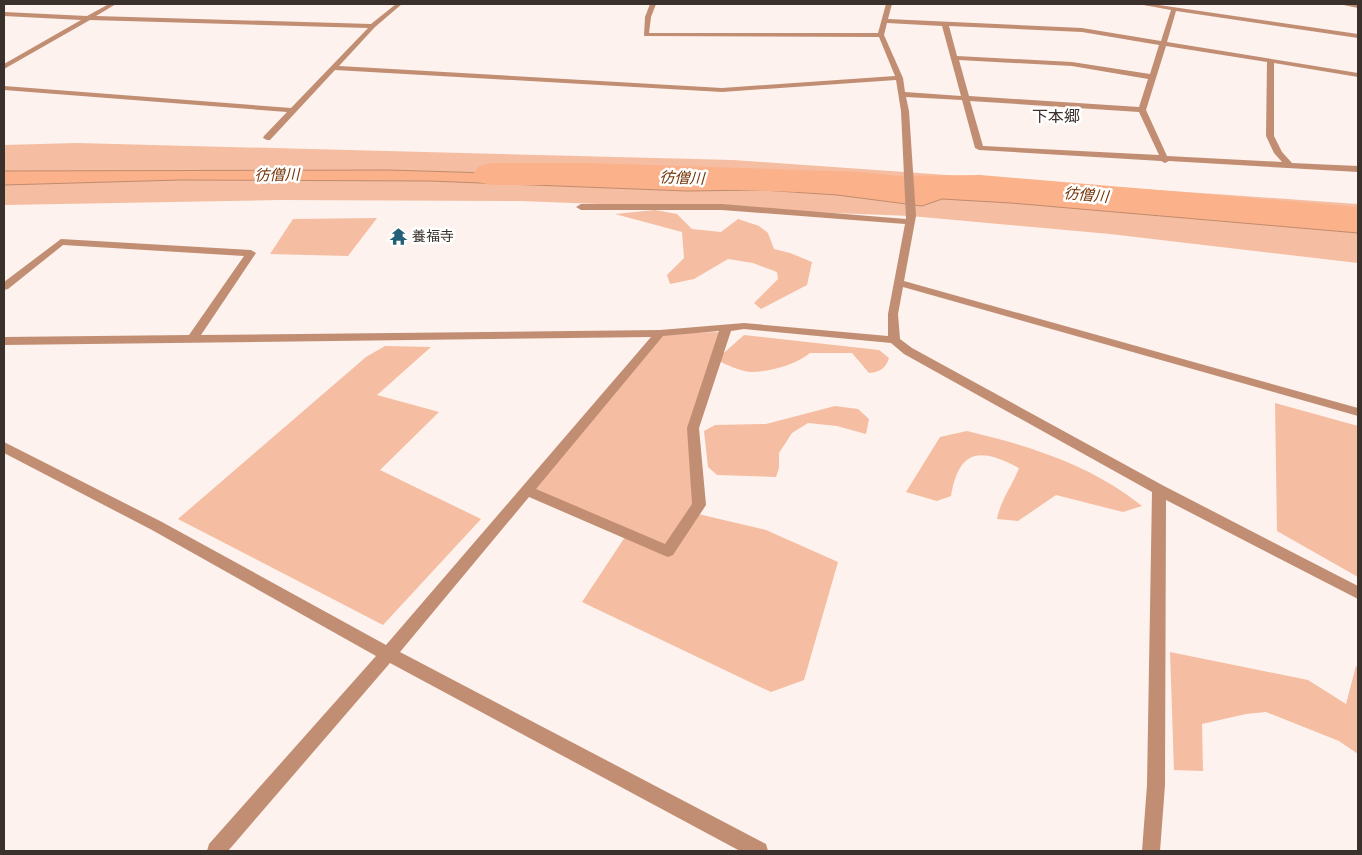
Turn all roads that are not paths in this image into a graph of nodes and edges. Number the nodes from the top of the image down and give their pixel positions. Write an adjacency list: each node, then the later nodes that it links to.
1 (114, 4): 10 (street)
2 (399, 4): 13 (street)
3 (653, 4): 14 (street)
4 (889, 4): 11 (street)
5 (1141, 4): 8 (street)
6 (1342, 4): 7 (street)
7 (1358, 6)
8 (1174, 9): 15 (street); 16 (street)
9 (4, 14): 10 (street)
10 (87, 18): 13 (street); 19 (street)
11 (886, 21): 12 (street); 14 (street)
12 (945, 23): 16 (street); 17 (street)
13 (373, 26): 20 (street)
14 (881, 35): 23 (street)
15 (1358, 36)
16 (1163, 44): 18 (street); 22 (street)
17 (955, 58): 22 (street); 26 (street)
18 (1270, 61): 21 (street); 31 (street)
19 (4, 67)
20 (333, 68): 23 (street); 27 (street)
21 (1358, 75)
22 (1152, 77): 28 (street)
23 (899, 78): 25 (street)
24 (4, 88): 27 (street)
25 (902, 94): 26 (street); 34 (street)
26 (965, 98): 28 (street); 30 (street)
27 (292, 110): 29 (street)
28 (1142, 110): 30 (street)
29 (267, 138)
30 (1165, 160): 31 (street)
31 (1290, 165): 32 (street)
32 (1358, 169)
33 (581, 207): 34 (street)
34 (910, 219): 35 (street)
35 (899, 283): 41 (street); 42 (street)
36 (4, 287): 39 (street)
37 (726, 328): 38 (street); 41 (street); 44 (street)
38 (660, 332): 39 (street); 44 (street)
39 (193, 338): 40 (street)
40 (4, 340)
41 (894, 340): 45 (street)
42 (1358, 412)
43 (4, 447): 47 (street)
44 (526, 490): 47 (street)
45 (1159, 490): 46 (street); 50 (street)
46 (1358, 593)
47 (388, 654): 48 (street); 49 (street)
48 (216, 851)
49 (759, 851)
50 (1151, 851)

